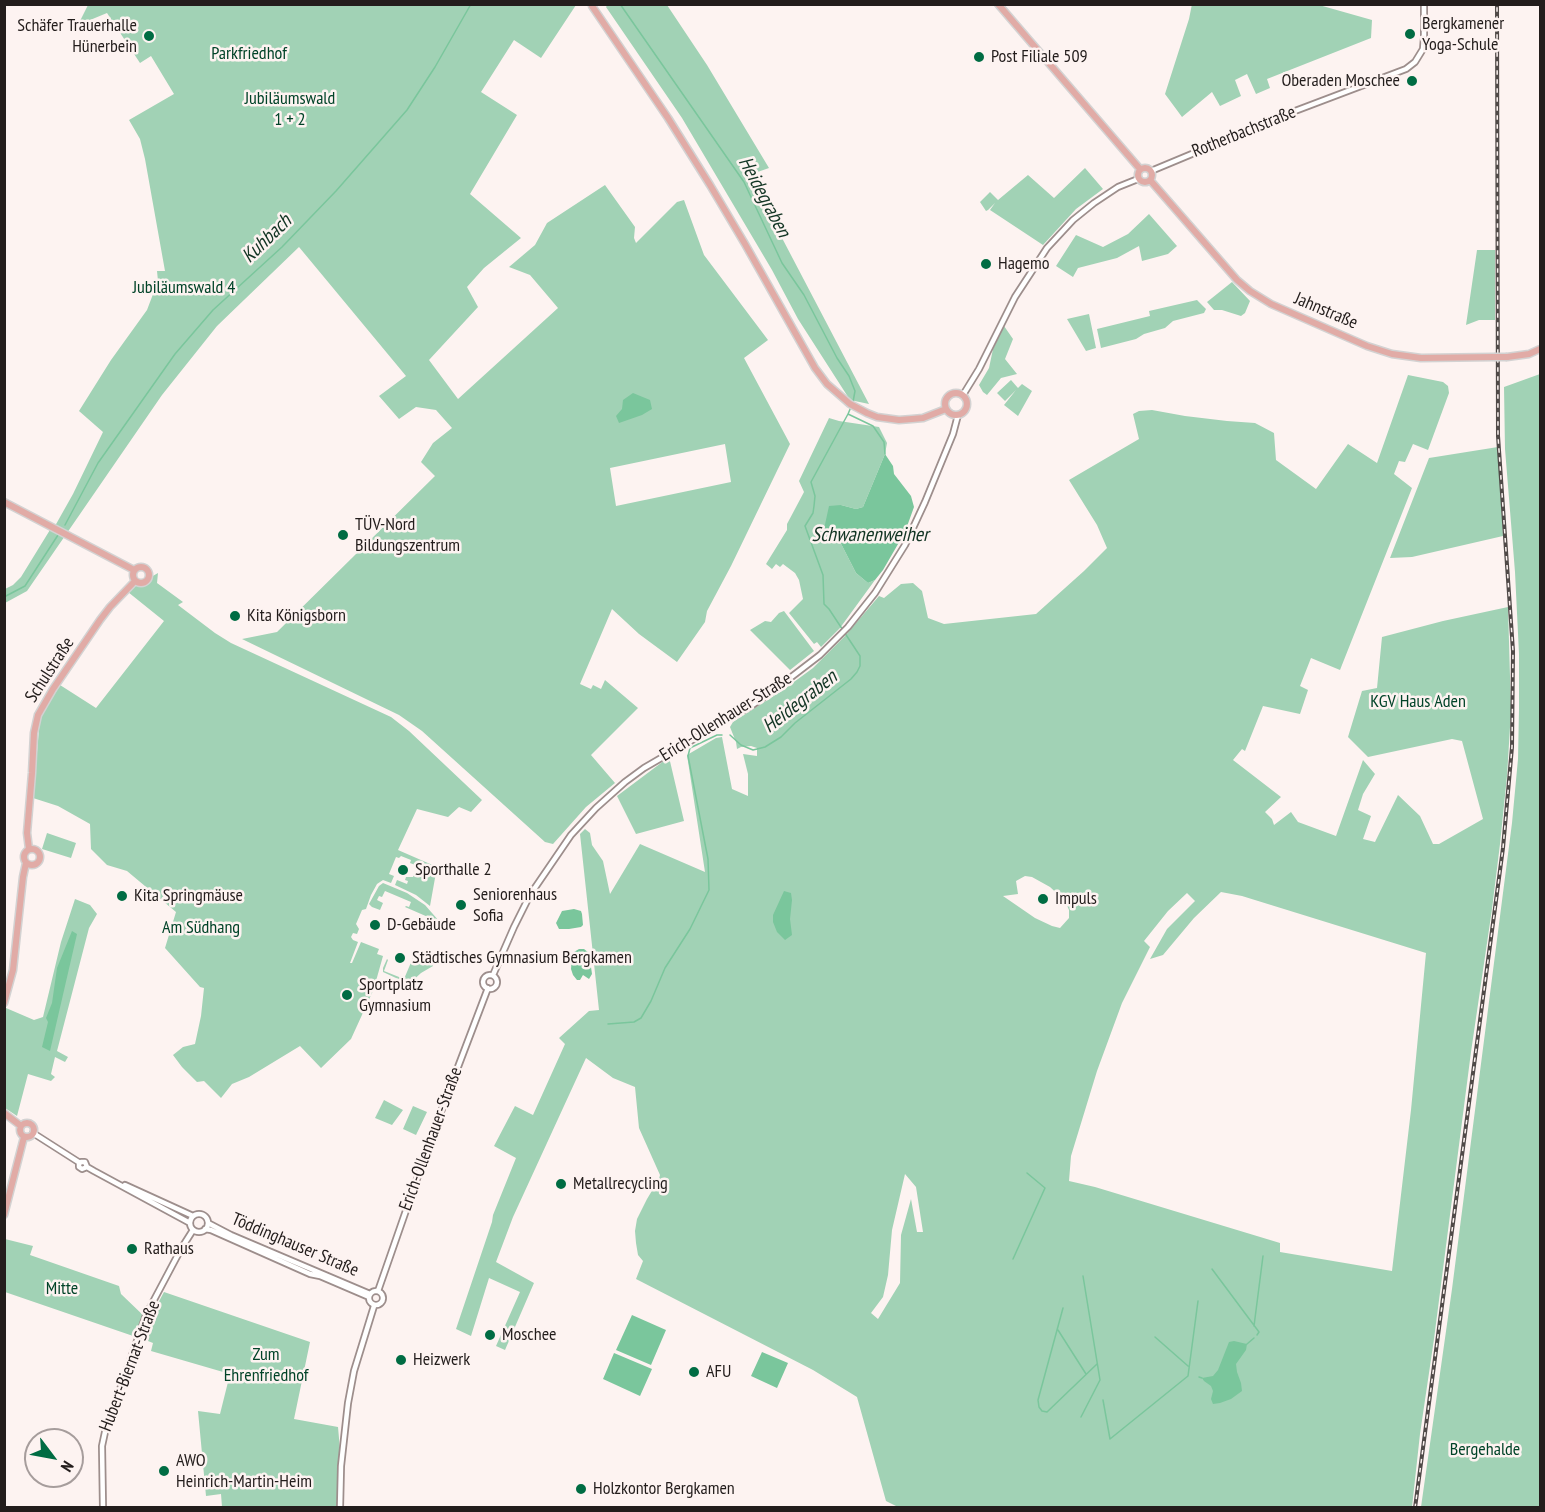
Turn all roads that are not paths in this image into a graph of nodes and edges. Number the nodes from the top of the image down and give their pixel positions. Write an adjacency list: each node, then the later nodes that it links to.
1 (998, 4): 4 (main road)
2 (1424, 4): 5 (street, Rotherbachstraße)
3 (592, 6): 10 (main road)
4 (1140, 169): 5 (main road); 6 (main road)
5 (1151, 171): 7 (main road)
6 (1138, 178): 7 (main road); 9 (street)
7 (1150, 180): 8 (main road, Jahnstraße, bridge)
8 (1540, 349)
9 (963, 395): 10 (main road); 11 (main road)
10 (946, 409): 11 (main road)
11 (958, 415): 17 (street, Erich-Ollenhauer-Straße)
12 (4, 502): 13 (main road)
13 (134, 570): 14 (main road); 14 (main road)
14 (135, 581): 15 (main road, Schulstraße)
15 (32, 849): 16 (main road); 16 (main road)
16 (26, 863): 19 (main road)
17 (493, 975): 18 (street); 18 (street)
18 (488, 988): 31 (street, Erich-Ollenhauer-Straße)
19 (4, 1003)
20 (4, 1113): 21 (main road)
21 (21, 1126): 22 (main road); 23 (main road)
22 (33, 1133): 23 (main road); 24 (street, Töddinghauser Straße)
23 (24, 1137): 25 (main road)
24 (116, 1183): 26 (street, Töddinghauser Straße); 27 (street, Töddinghauser Straße)
25 (4, 1215)
26 (193, 1216): 27 (street); 28 (street, Töddinghauser Straße)
27 (190, 1222): 30 (street)
28 (208, 1223): 29 (street, Töddinghauser Straße); 32 (street, Töddinghauser Straße)
29 (205, 1229): 30 (street, Töddinghauser Straße); 32 (street, Töddinghauser Straße)
30 (193, 1230): 34 (street, Hubert-Biernat-Straße)
31 (378, 1291): 32 (street); 33 (street)
32 (369, 1295): 33 (street)
33 (374, 1306): 35 (street)
34 (103, 1508)
35 (340, 1508)

